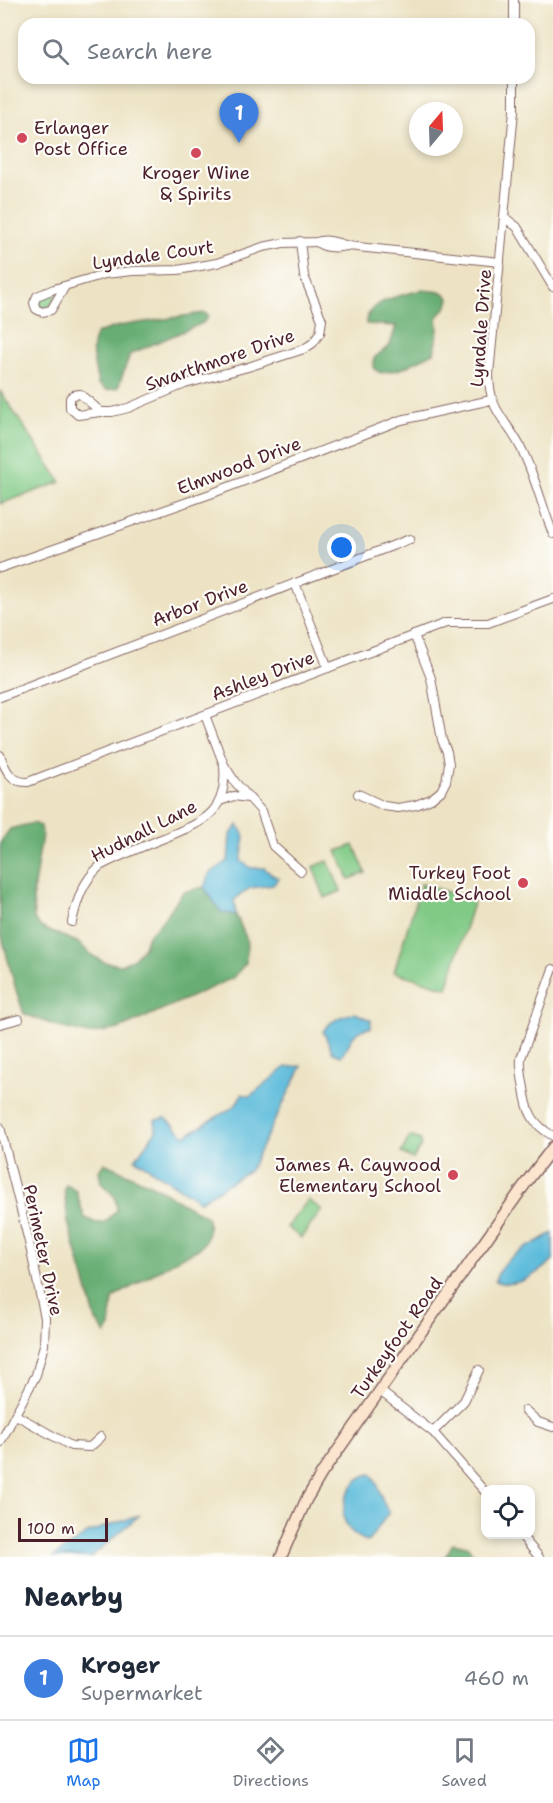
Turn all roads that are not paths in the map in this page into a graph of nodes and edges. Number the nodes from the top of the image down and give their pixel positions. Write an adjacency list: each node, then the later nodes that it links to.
1 (514, 0): 2 (street)
2 (514, 18)
3 (514, 84): 4 (street, Lyndale Drive)
4 (504, 217): 6 (street, Lyndale Drive); 7 (street)
5 (300, 241): 6 (street, Lyndale Court); 8 (street, Lyndale Court); 10 (street, Swarthmore Drive)
6 (500, 262): 9 (street, Lyndale Drive)
7 (553, 287)
8 (64, 288)
9 (491, 400): 11 (street, Lyndale Drive); 13 (street, Elmwood Drive)
10 (101, 412)
11 (553, 534)
12 (410, 539): 14 (street, Arbor Drive)
13 (0, 568)
14 (295, 583): 17 (street); 18 (street, Arbor Drive)
15 (553, 599): 16 (street, Ashley Drive)
16 (414, 635): 17 (street, Ashley Drive); 22 (street)
17 (328, 668): 19 (street, Ashley Drive)
18 (0, 696)
19 (205, 715): 20 (street, Ashley Drive); 21 (street, Hudnall Lane)
20 (0, 755)
21 (224, 765): 23 (street, Hudnall Lane); 24 (street, Hudnall Lane)
22 (358, 794)
23 (248, 798): 24 (street, Hudnall Lane); 25 (street, Hudnall Lane)
24 (220, 801): 26 (street, Hudnall Lane)
25 (301, 871)
26 (72, 922)
27 (553, 969): 31 (street)
28 (19, 1019): 29 (street)
29 (0, 1024)
30 (0, 1127): 32 (street, Perimeter Drive)
31 (553, 1136)
32 (2, 1142): 37 (street, Perimeter Drive)
33 (553, 1147): 35 (main road, Turkeyfoot Road)
34 (479, 1370): 39 (street)
35 (380, 1391): 39 (street); 44 (main road, Turkeyfoot Road)
36 (525, 1410): 38 (street)
37 (16, 1415): 40 (street); 41 (street, Perimeter Drive)
38 (553, 1427)
39 (433, 1432): 42 (street)
40 (101, 1437)
41 (0, 1443)
42 (481, 1487)
43 (524, 1539): 45 (street)
44 (281, 1557)
45 (538, 1557)

